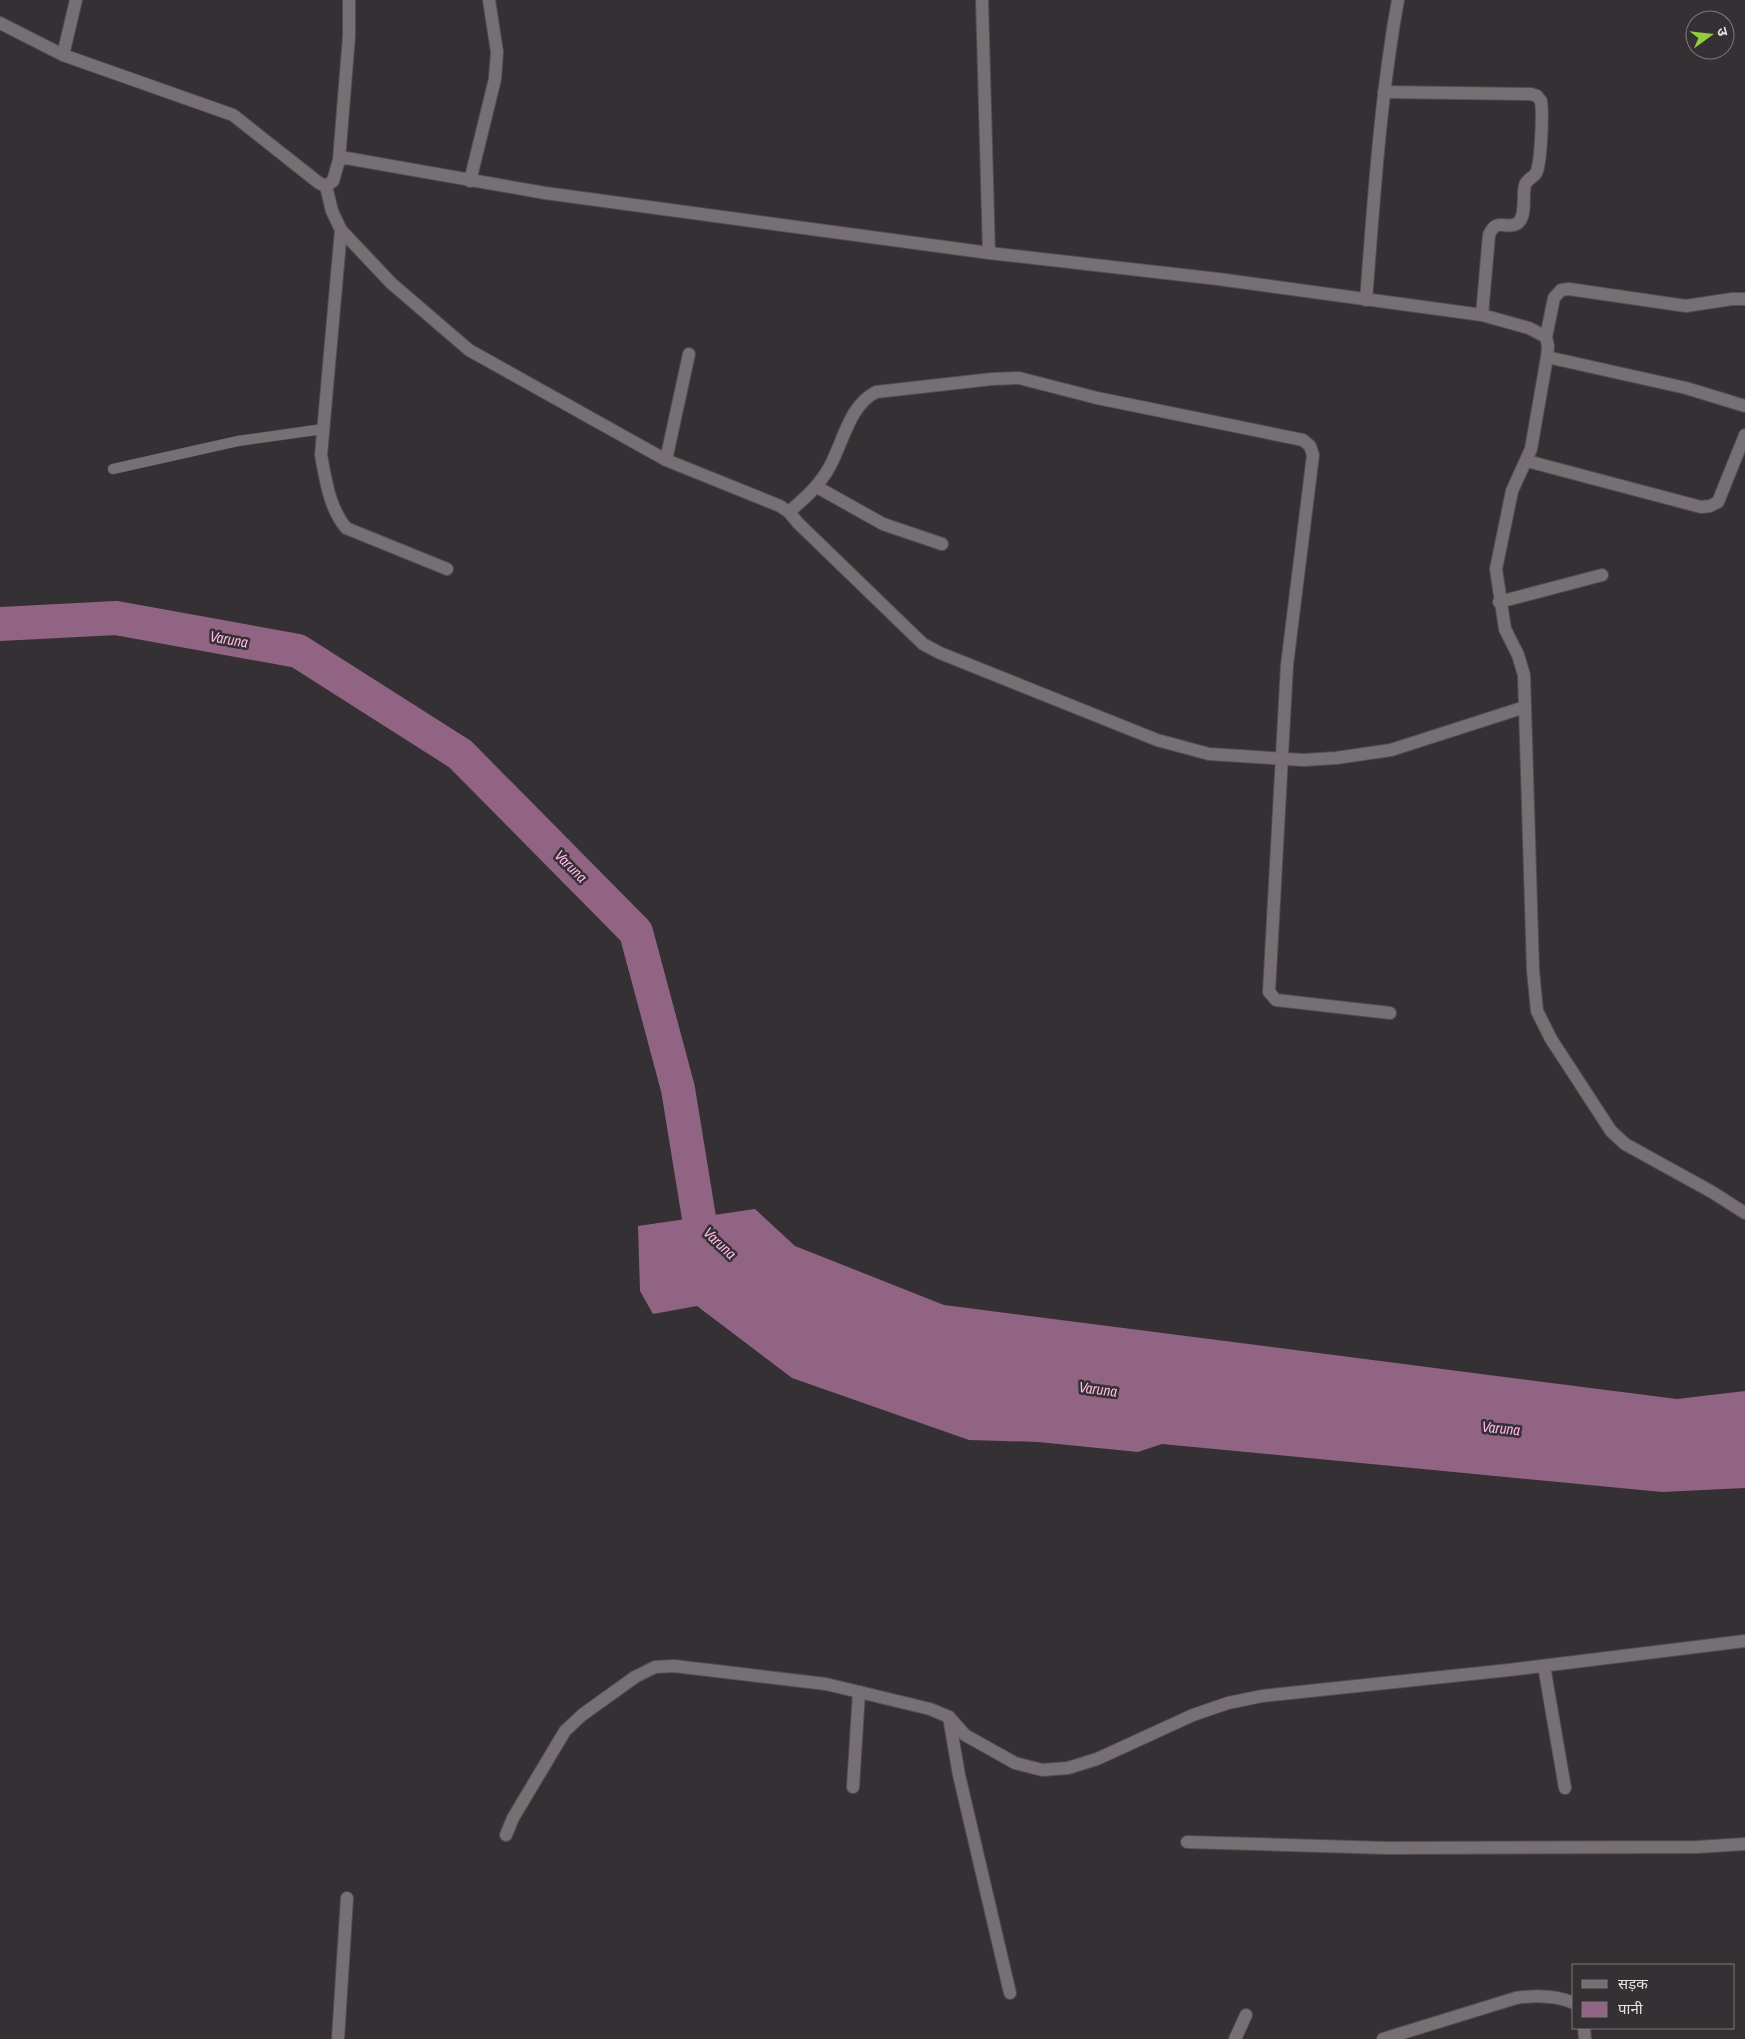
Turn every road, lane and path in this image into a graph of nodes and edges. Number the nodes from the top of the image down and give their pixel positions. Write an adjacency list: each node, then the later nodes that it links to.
1 (76, 0): 7 (street)
2 (350, 0): 9 (street)
3 (489, 0): 10 (street)
4 (982, 0): 13 (street)
5 (1398, 0): 8 (street)
6 (0, 23): 7 (street)
7 (63, 55): 11 (street)
8 (1384, 92): 15 (street); 16 (street)
9 (339, 160): 10 (street); 11 (street)
10 (470, 181): 13 (street)
11 (326, 186): 12 (street)
12 (341, 230): 21 (street); 23 (street)
13 (989, 253): 15 (street)
14 (1745, 299): 17 (street)
15 (1366, 300): 16 (street)
16 (1482, 315): 17 (street)
17 (1546, 337): 19 (street)
18 (689, 354): 23 (street)
19 (1547, 357): 20 (street); 24 (street)
20 (1745, 406)
21 (323, 429): 25 (lane); 29 (street)
22 (1745, 435): 24 (street)
23 (666, 460): 27 (street)
24 (1527, 460): 31 (street)
25 (113, 469)
26 (817, 487): 27 (street); 28 (street); 33 (street)
27 (789, 512): 33 (street)
28 (942, 544)
29 (447, 569)
30 (1602, 575): 31 (street)
31 (1499, 602): 32 (street)
32 (1525, 707): 33 (street); 35 (street)
33 (1281, 758): 34 (street)
34 (1390, 1013)
35 (1745, 1213)
36 (1745, 1640): 37 (street)
37 (1544, 1666): 39 (street); 41 (street)
38 (860, 1692): 39 (street); 40 (street); 42 (street)
39 (948, 1718): 46 (street)
40 (853, 1787)
41 (1564, 1788)
42 (506, 1835)
43 (1187, 1842): 44 (street)
44 (1745, 1844)
45 (347, 1898): 49 (street)
46 (1010, 1993)
47 (1572, 2003): 51 (street)
48 (1246, 2015): 50 (street)
49 (338, 2039)
50 (1235, 2039)
51 (1383, 2039)

